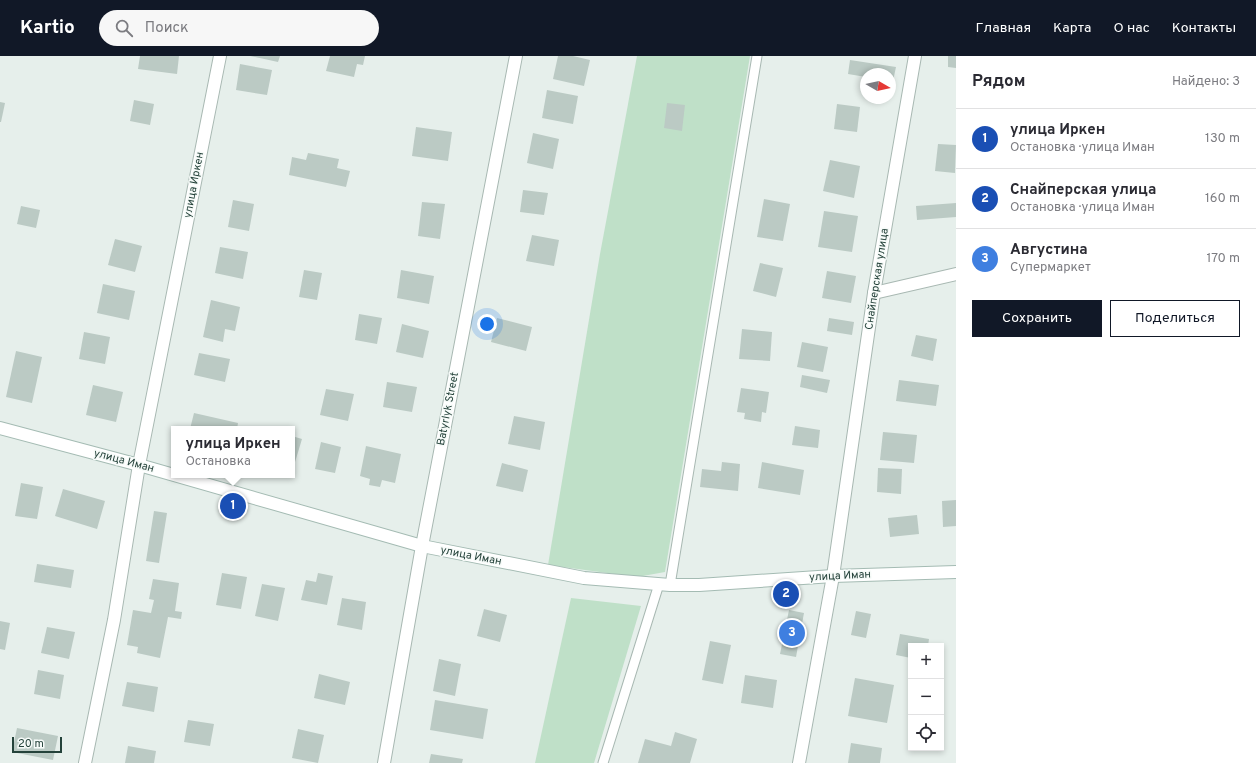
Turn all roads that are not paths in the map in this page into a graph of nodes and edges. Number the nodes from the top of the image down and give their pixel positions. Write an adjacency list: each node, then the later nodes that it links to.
1 (220, 56): 8 (street, улица Иркен)
2 (516, 56): 11 (street, Batyrlyk Street)
3 (757, 56): 14 (lane)
4 (915, 56): 6 (street, Снайперская улица)
5 (956, 274): 6 (street)
6 (874, 293): 13 (street, Снайперская улица)
7 (0, 428): 8 (street, улица Иман)
8 (139, 465): 9 (street, улица Иман); 15 (street, улица Иркен)
9 (171, 474)
10 (184, 478): 11 (street, улица Иман)
11 (422, 546): 14 (street, улица Иман); 16 (street, Batyrlyk Street)
12 (956, 572): 13 (street, улица Иман)
13 (833, 576): 14 (street, улица Иман); 18 (street, Снайперская улица)
14 (664, 584): 17 (lane)
15 (85, 763)
16 (384, 763)
17 (603, 763)
18 (799, 763)

